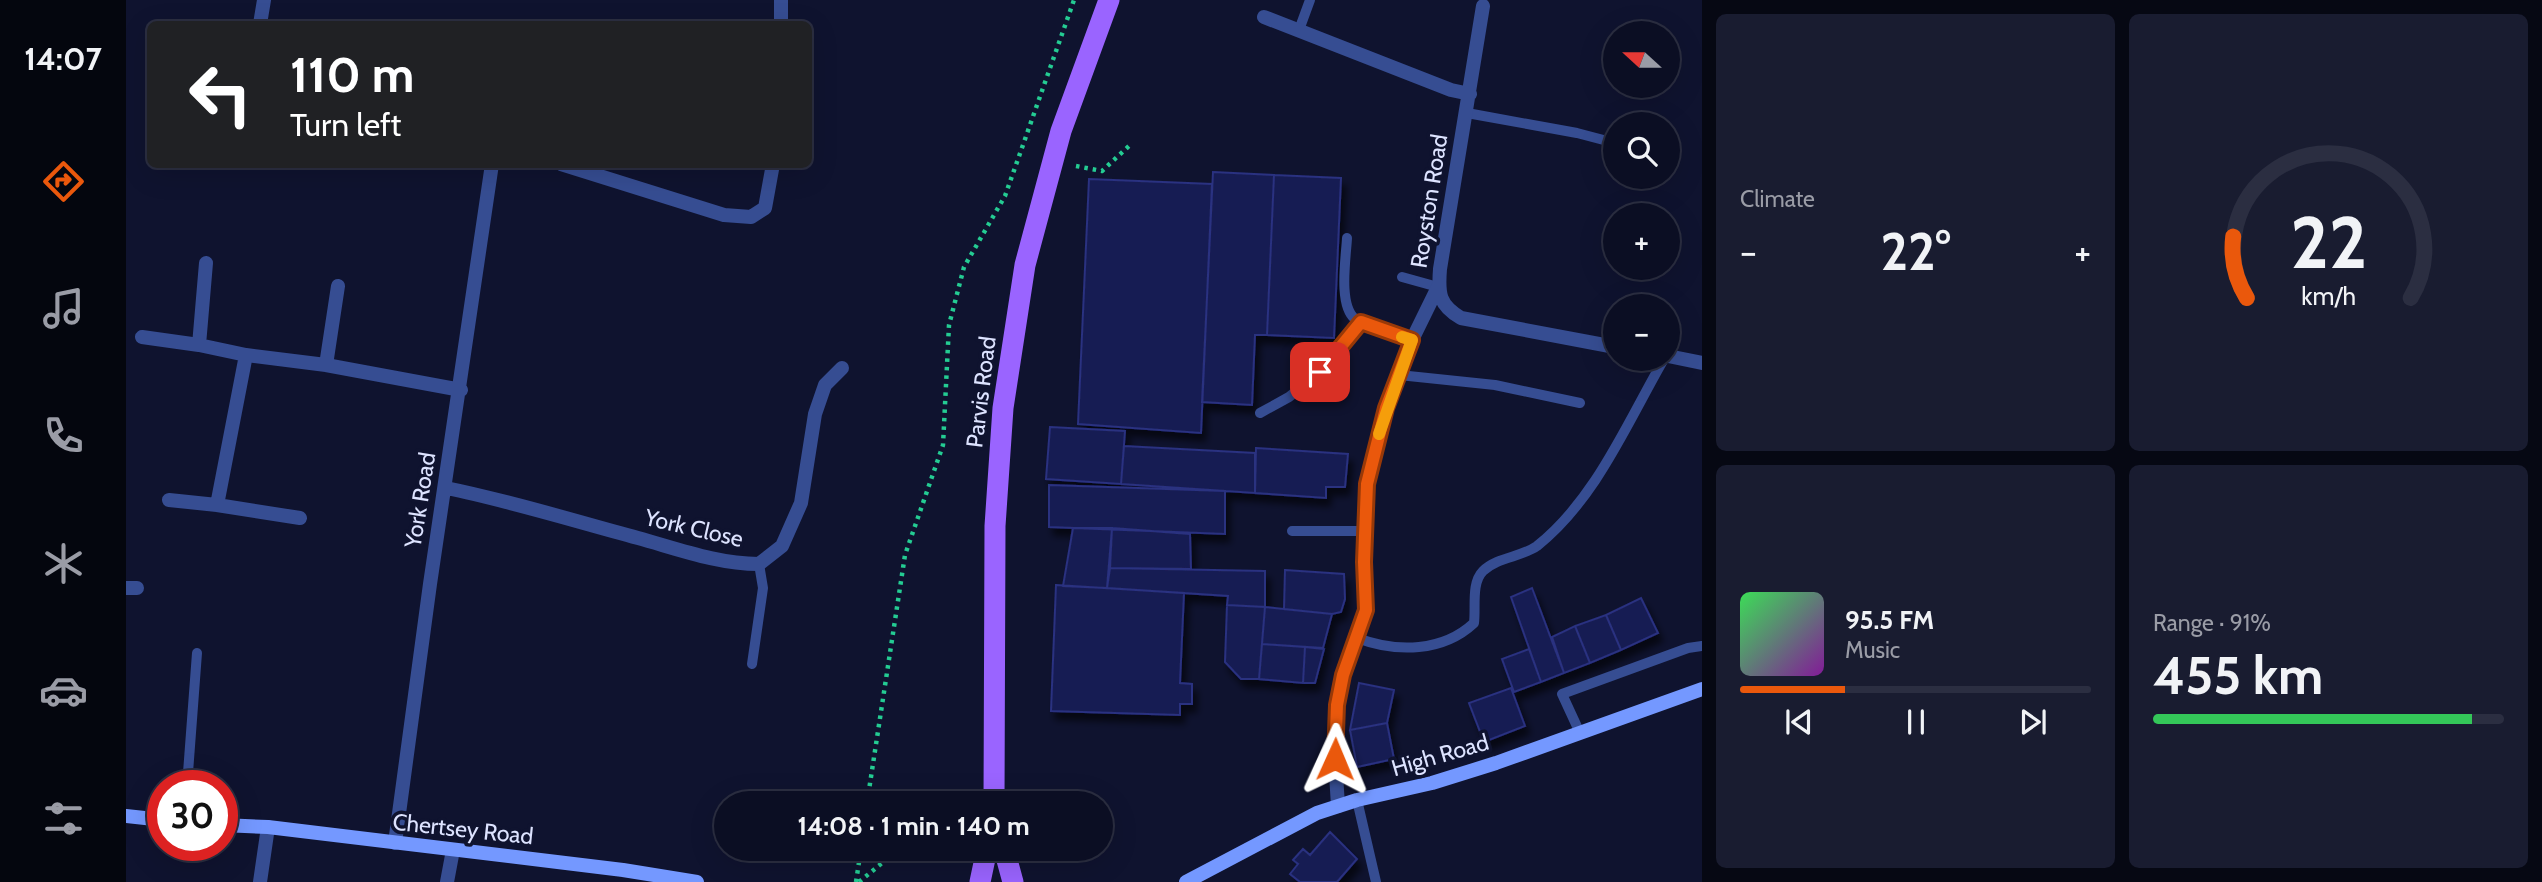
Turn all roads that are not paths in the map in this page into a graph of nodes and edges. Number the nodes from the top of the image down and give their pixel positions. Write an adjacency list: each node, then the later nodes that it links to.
1 (264, 0): 7 (street)
2 (781, 0): 8 (street)
3 (1109, 0): 50 (main road, Parvis Road)
4 (1310, 0): 9 (lane)
5 (1484, 3): 10 (street, Royston Road)
6 (1264, 17): 9 (street)
7 (260, 21)
8 (781, 21)
9 (1299, 30): 10 (street)
10 (1470, 94): 11 (street, Royston Road)
11 (1467, 113): 12 (lane); 20 (street, Royston Road)
12 (1603, 140)
13 (491, 168): 33 (street, York Road)
14 (574, 168): 15 (street)
15 (772, 168)
16 (1347, 238): 21 (lane)
17 (206, 263): 24 (street)
18 (1402, 277): 20 (lane)
19 (338, 286): 29 (street)
20 (1438, 287): 23 (street); 25 (street, Royston Road)
21 (1361, 322): 23 (lane); 35 (lane)
22 (142, 337): 24 (street)
23 (1412, 340): 32 (street)
24 (199, 345): 26 (street)
25 (1603, 345)
26 (246, 355): 29 (street); 38 (street)
27 (1680, 360): 28 (street)
28 (1702, 363)
29 (326, 365): 33 (street)
30 (842, 368): 42 (street, York Close)
31 (1659, 371): 43 (lane)
32 (1399, 375): 34 (lane); 41 (street)
33 (461, 390): 36 (street, York Road)
34 (1580, 402)
35 (1260, 412)
36 (446, 488): 42 (street, York Close); 57 (street, York Road)
37 (169, 500): 38 (street)
38 (217, 505): 39 (street)
39 (300, 518)
40 (1292, 531): 41 (lane)
41 (1366, 531): 43 (street)
42 (759, 564): 46 (lane)
43 (1357, 638): 52 (street)
44 (1702, 646): 48 (lane)
45 (197, 653): 49 (lane)
46 (752, 664)
47 (1702, 689): 48 (street, High Road)
48 (1580, 733): 51 (street, High Road)
49 (188, 770)
50 (995, 791)
51 (1357, 800): 52 (street, High Road); 67 (lane)
52 (1338, 806): 61 (street, High Road)
53 (126, 816): 54 (street)
54 (147, 818)
55 (238, 826): 56 (street, Chertsey Road)
56 (268, 827): 57 (street, Chertsey Road); 62 (street)
57 (395, 844): 58 (street, Chertsey Road)
58 (453, 850): 63 (street); 64 (street, Chertsey Road)
59 (984, 861): 65 (main road)
60 (1007, 861): 66 (main road)
61 (1194, 880)
62 (260, 882)
63 (447, 882)
64 (697, 882)
65 (980, 882)
66 (1013, 882)
67 (1376, 882)

